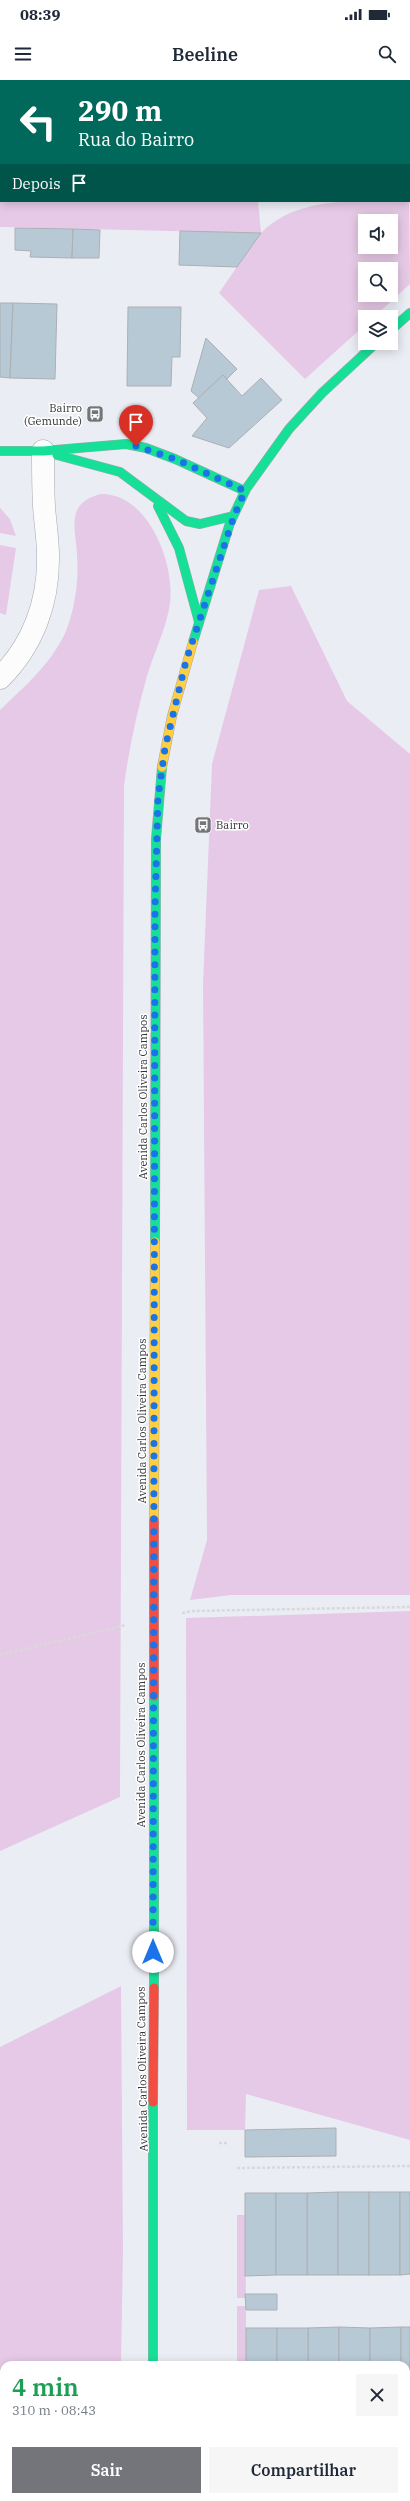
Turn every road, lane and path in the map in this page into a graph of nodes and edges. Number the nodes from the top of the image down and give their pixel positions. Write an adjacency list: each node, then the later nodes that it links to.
1 (410, 312): 2 (main road)
2 (398, 323)
3 (368, 350): 6 (main road, Avenida Carlos Oliveira Campos)
4 (0, 451): 5 (main road)
5 (42, 452): 6 (main road); 7 (main road); 10 (street)
6 (245, 491): 8 (main road, Avenida Carlos Oliveira Campos)
7 (150, 493): 8 (main road); 9 (main road)
8 (234, 516): 9 (main road, Avenida Carlos Oliveira Campos)
9 (199, 622): 12 (main road, Avenida Carlos Oliveira Campos)
10 (0, 678)
11 (410, 1607): 12 (path)
12 (154, 1618): 13 (path); 18 (main road, Avenida Carlos Oliveira Campos)
13 (0, 1655)
14 (219, 2143): 15 (path)
15 (229, 2143)
16 (410, 2166): 17 (path)
17 (237, 2168)
18 (152, 2361)

